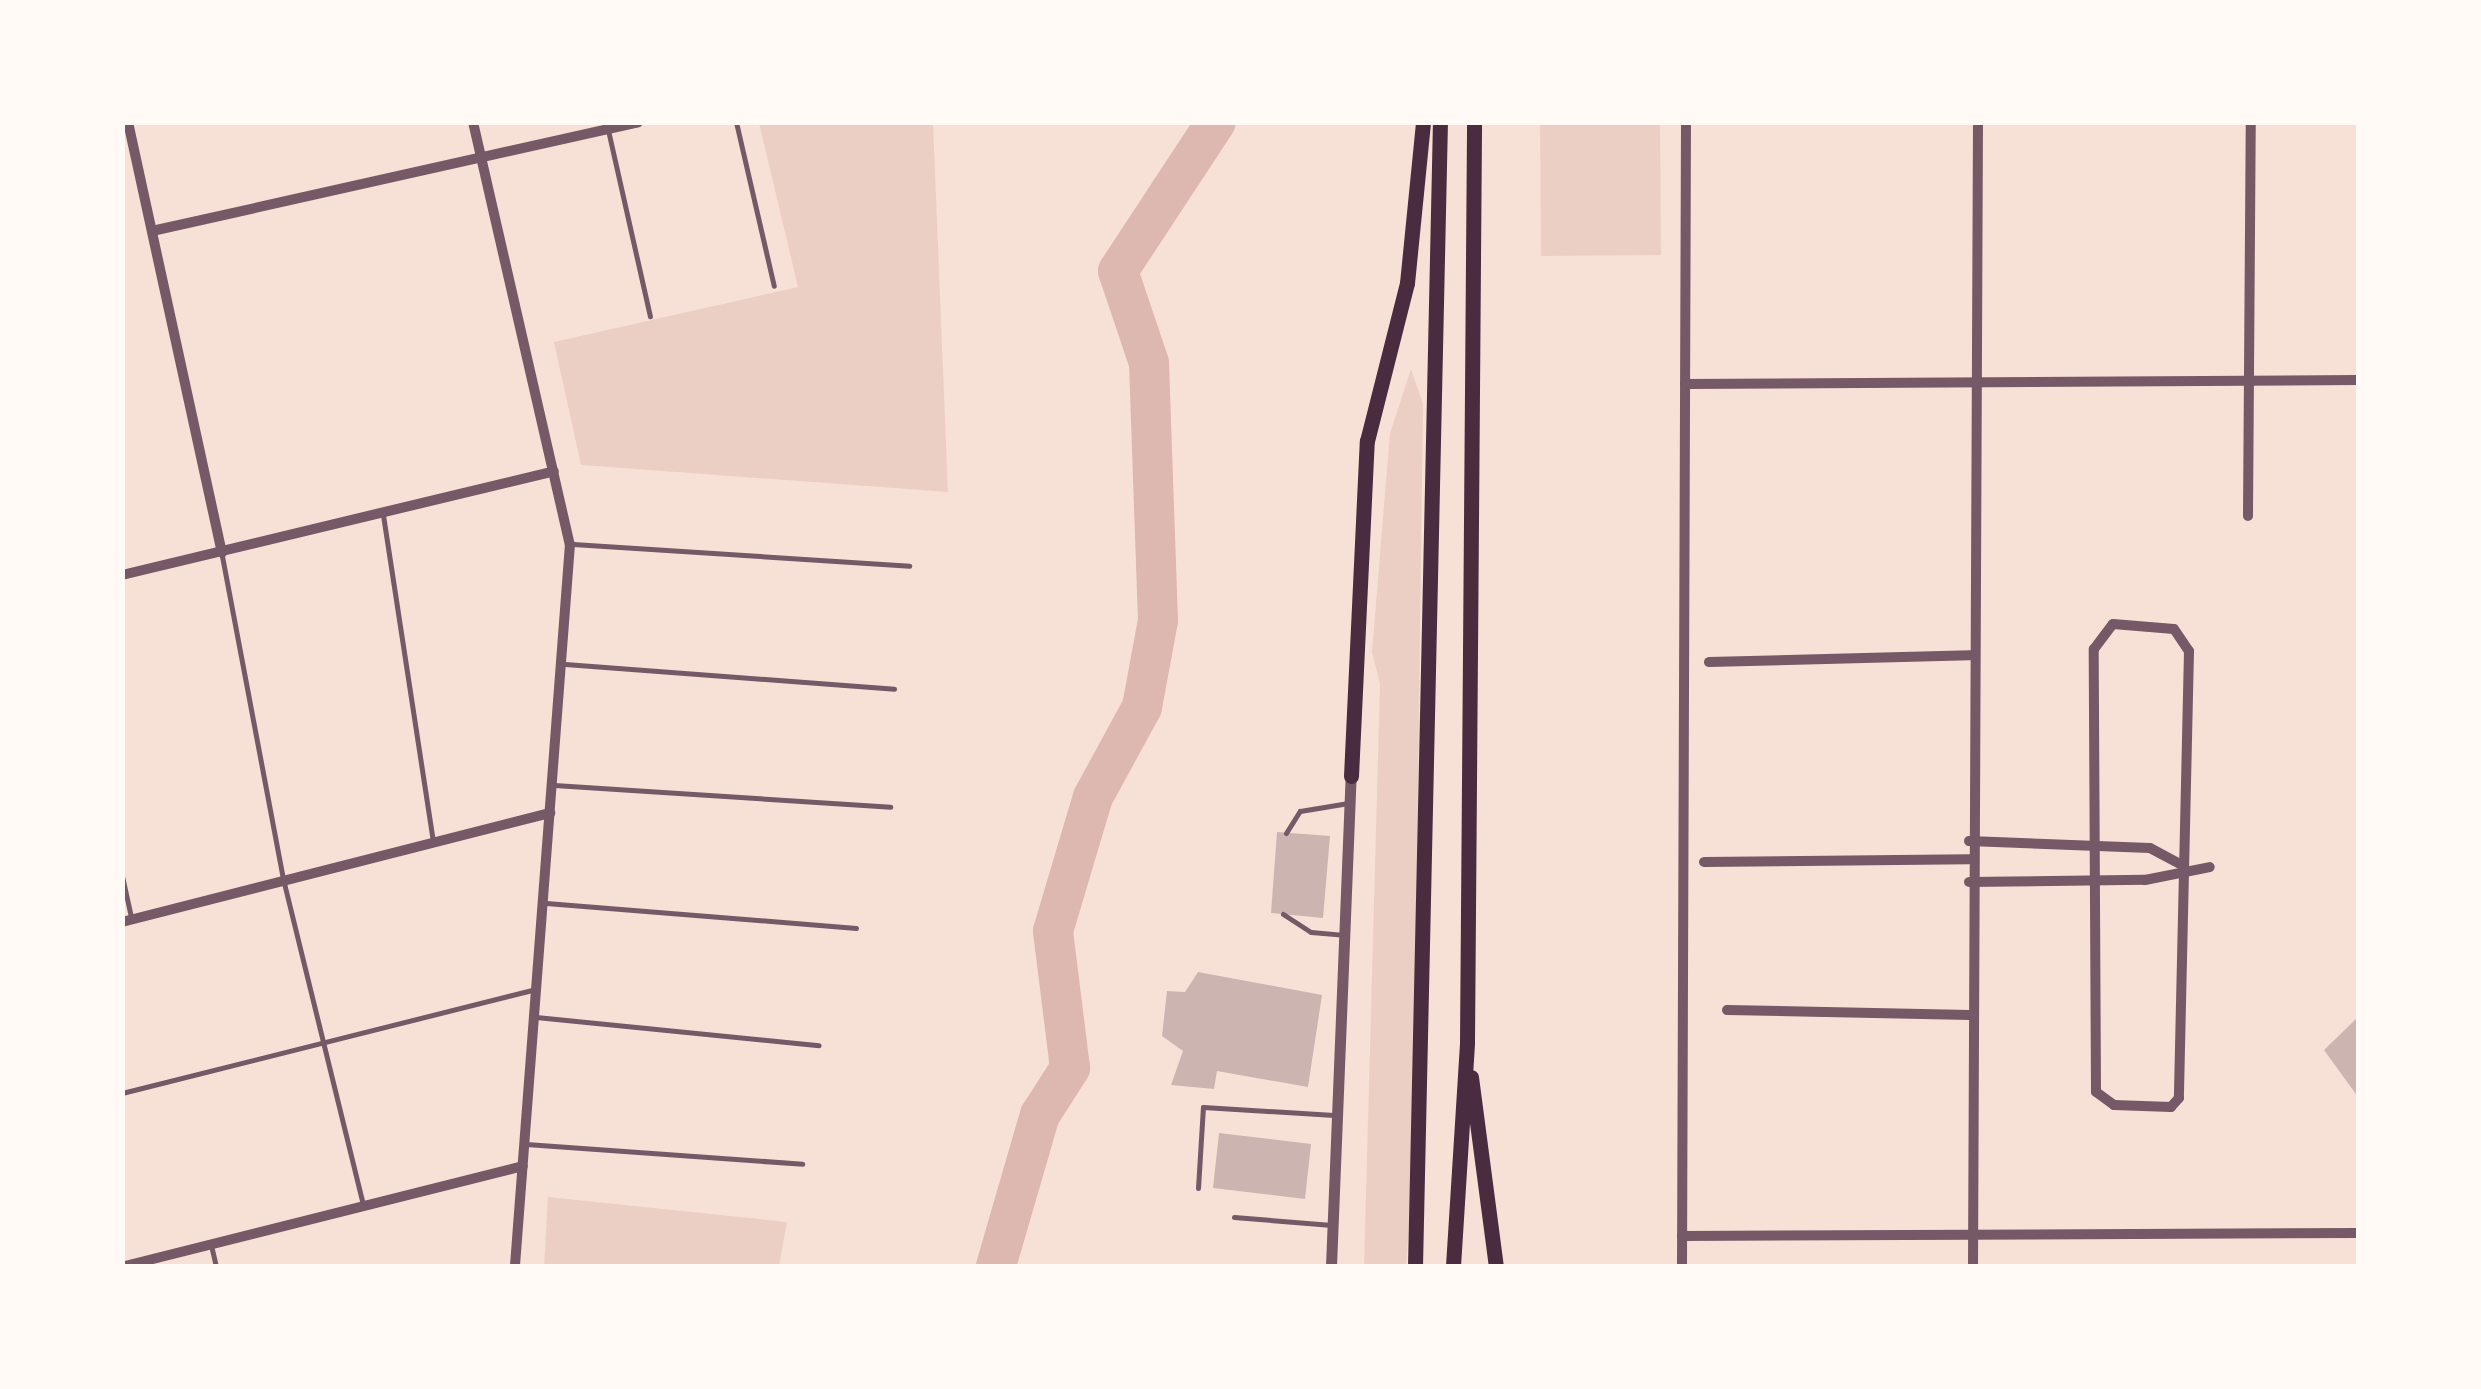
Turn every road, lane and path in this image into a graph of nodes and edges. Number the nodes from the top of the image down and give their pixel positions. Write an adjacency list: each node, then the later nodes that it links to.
1 (128, 122): 13 (street)
2 (473, 122): 12 (street)
3 (638, 122): 11 (street)
4 (736, 122): 14 (lane)
5 (1423, 122): 31 (highway)
6 (1440, 122): 77 (highway)
7 (1474, 122): 57 (highway)
8 (1686, 122): 19 (street)
9 (1978, 122): 17 (street)
10 (2251, 122): 18 (street)
11 (608, 130): 12 (street); 15 (lane)
12 (481, 157): 13 (street); 20 (street)
13 (152, 231): 24 (street)
14 (774, 286)
15 (650, 316)
16 (2358, 380): 18 (street)
17 (1977, 382): 18 (street); 19 (street); 27 (street)
18 (2252, 382): 22 (street)
19 (1685, 384): 70 (street)
20 (554, 472): 21 (street); 23 (street)
21 (383, 515): 24 (street); 38 (lane)
22 (2248, 516)
23 (570, 544): 25 (lane); 29 (street)
24 (222, 553): 26 (street); 47 (lane)
25 (909, 566)
26 (122, 575)
27 (1970, 656): 28 (street); 37 (street)
28 (1709, 662)
29 (564, 664): 30 (lane); 32 (street)
30 (894, 690)
31 (1352, 776): 33 (street)
32 (553, 785): 34 (lane); 35 (street)
33 (1350, 803): 36 (lane); 52 (street)
34 (890, 807)
35 (550, 813): 38 (street); 48 (street)
36 (1286, 833)
37 (1969, 841): 39 (street); 40 (street)
38 (433, 843): 47 (street)
39 (2095, 843): 42 (street); 42 (street); 45 (street)
40 (1969, 859): 41 (street); 46 (street)
41 (1704, 862)
42 (2184, 866): 43 (street); 45 (street); 45 (street)
43 (2210, 868)
44 (122, 876): 50 (lane)
45 (2095, 881): 46 (street)
46 (1970, 882): 55 (street)
47 (284, 883): 50 (street); 58 (lane)
48 (546, 903): 51 (lane); 53 (street)
49 (1283, 914): 52 (lane)
50 (127, 921)
51 (856, 928)
52 (1347, 935): 61 (street)
53 (540, 988): 56 (street); 58 (lane)
54 (1727, 1010): 55 (street)
55 (1970, 1016): 71 (street)
56 (536, 1018): 59 (lane); 62 (street)
57 (1467, 1042): 78 (highway); 79 (highway)
58 (321, 1043): 60 (lane); 66 (lane)
59 (819, 1045)
60 (122, 1093)
61 (1342, 1116): 65 (lane); 68 (street)
62 (526, 1144): 63 (lane); 64 (street)
63 (802, 1164)
64 (523, 1166): 66 (street); 75 (street)
65 (1198, 1188)
66 (363, 1206): 72 (street)
67 (1234, 1217): 68 (lane)
68 (1335, 1225): 76 (street)
69 (2358, 1233): 71 (street)
70 (1682, 1236): 71 (street); 80 (street)
71 (1973, 1241): 81 (street)
72 (211, 1245): 73 (street); 74 (lane)
73 (126, 1266)
74 (216, 1266)
75 (516, 1266)
76 (1331, 1266)
77 (1415, 1266)
78 (1453, 1266)
79 (1496, 1266)
80 (1682, 1266)
81 (1973, 1266)

